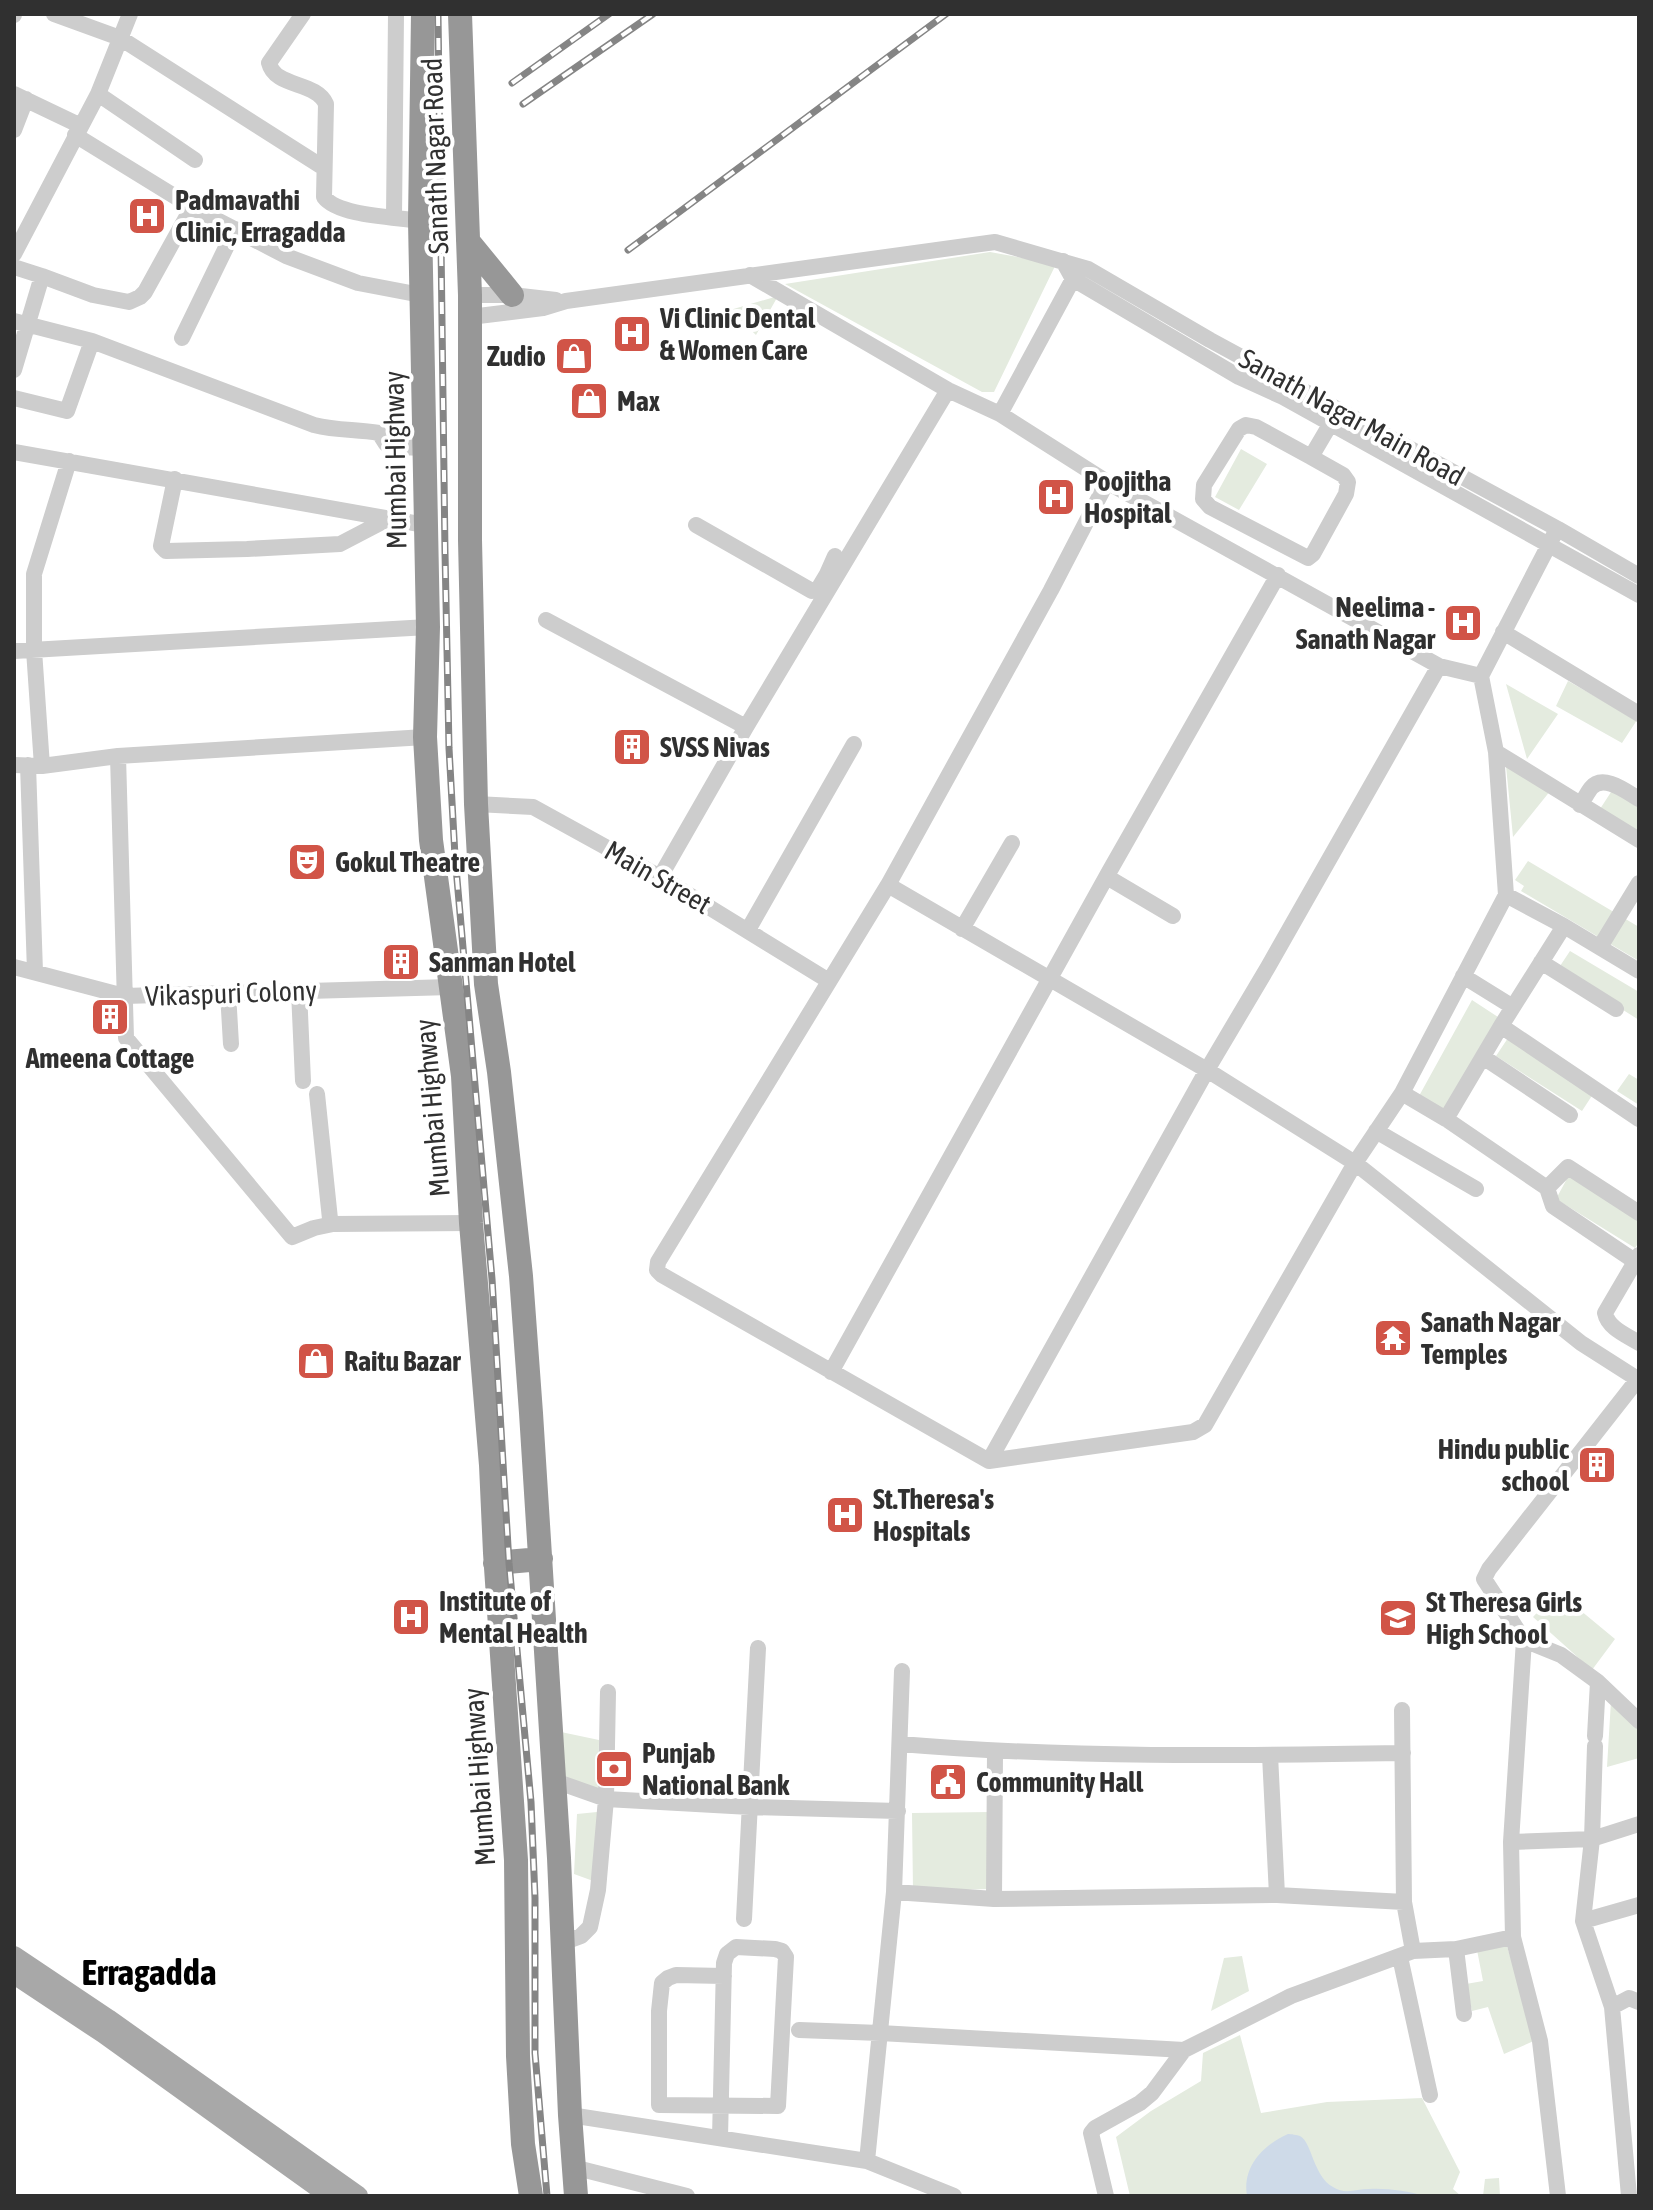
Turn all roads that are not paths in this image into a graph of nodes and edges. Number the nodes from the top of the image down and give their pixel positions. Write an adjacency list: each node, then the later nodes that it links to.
1 (54, 14): 7 (street)
2 (130, 14): 7 (street)
3 (303, 14): 13 (street)
4 (396, 14): 15 (street)
5 (423, 14): 16 (highway, Mumbai Highway)
6 (460, 14): 18 (highway, Sanath Nagar Road)
7 (120, 38): 8 (street); 13 (street)
8 (98, 94): 11 (street); 12 (street)
9 (20, 96): 10 (street); 11 (street)
10 (14, 130)
11 (78, 130): 14 (street); 19 (street)
12 (195, 160)
13 (324, 168): 15 (street)
14 (192, 207): 17 (street); 23 (street)
15 (394, 217): 16 (street)
16 (420, 221): 25 (highway, Mumbai Highway)
17 (235, 229): 25 (street); 30 (street)
18 (468, 241): 26 (highway); 28 (highway, Sanath Nagar Road)
19 (14, 254)
20 (1063, 261): 22 (street, Sanath Nagar Main Road); 24 (street); 46 (street, Sanath Nagar Main Road)
21 (14, 267): 23 (street)
22 (750, 275): 27 (street, Sanath Nagar Main Road); 33 (street)
23 (42, 276): 29 (street)
24 (1073, 279): 35 (street); 36 (street)
25 (421, 295): 37 (highway, Mumbai Highway)
26 (512, 295): 27 (street); 28 (street)
27 (566, 301): 28 (street)
28 (470, 306): 66 (highway)
29 (21, 323): 31 (street); 32 (street)
30 (182, 338)
31 (92, 341): 34 (street); 37 (street)
32 (14, 370)
33 (948, 390): 35 (street); 47 (street)
34 (14, 398)
35 (1000, 414): 42 (street)
36 (1331, 423): 39 (street); 46 (street)
37 (425, 448): 44 (highway, Mumbai Highway)
38 (15, 457): 40 (street)
39 (1311, 457): 39 (street)
40 (69, 461): 41 (street); 54 (street)
41 (175, 479): 43 (street); 43 (street)
42 (1107, 482): 48 (street); 73 (street)
43 (386, 520): 44 (street)
44 (425, 525): 52 (highway, Mumbai Highway)
45 (696, 525): 47 (street)
46 (1554, 536): 49 (street, Sanath Nagar Main Road); 50 (street); 53 (street)
47 (834, 568): 59 (street)
48 (1278, 575): 56 (street); 71 (street)
49 (1639, 576)
50 (1639, 595)
51 (546, 620): 59 (street)
52 (428, 627): 54 (street); 60 (highway, Mumbai Highway)
53 (1503, 632): 57 (street); 58 (street)
54 (34, 650): 55 (street); 64 (street)
55 (14, 651)
56 (1439, 666): 57 (street); 96 (street)
57 (1481, 676): 62 (street)
58 (1639, 714)
59 (746, 727): 70 (street)
60 (425, 737): 63 (street); 87 (highway, Mumbai Highway)
61 (854, 744): 78 (street)
62 (1496, 752): 67 (street); 74 (street)
63 (118, 756): 64 (street); 90 (street)
64 (28, 765): 83 (street)
65 (1639, 799): 67 (street)
66 (476, 804): 70 (street, Main Street); 97 (highway)
67 (1580, 805): 68 (street)
68 (1639, 840)
69 (1012, 843): 77 (street)
70 (660, 877): 78 (street, Main Street)
71 (1107, 877): 75 (street); 85 (street)
72 (1639, 883): 79 (street)
73 (888, 885): 77 (street); 86 (street)
74 (1506, 895): 76 (street); 84 (street)
75 (1173, 916)
76 (1564, 926): 79 (street); 80 (street)
77 (962, 929): 85 (street)
78 (748, 930): 86 (street, Main Street)
79 (1600, 947): 82 (street)
80 (1541, 962): 91 (street); 92 (street)
81 (14, 967): 83 (street, Vikaspuri Colony)
82 (1639, 971)
83 (35, 972): 90 (street, Vikaspuri Colony)
84 (1463, 976): 91 (street); 100 (street)
85 (1049, 979): 96 (street); 114 (street)
86 (829, 981): 114 (street)
87 (451, 987): 88 (street, Vikaspuri Colony); 98 (highway, Mumbai Highway)
88 (299, 991): 89 (street, Vikaspuri Colony); 99 (street)
89 (228, 993): 90 (street, Vikaspuri Colony); 94 (street)
90 (124, 996): 111 (street)
91 (1513, 1007): 93 (street)
92 (1616, 1009)
93 (1501, 1026): 95 (street); 104 (street)
94 (231, 1044)
95 (1483, 1057): 102 (street); 103 (street)
96 (1207, 1070): 106 (street); 116 (street)
97 (499, 1072): 98 (highway); 117 (highway)
98 (463, 1076): 110 (highway, Mumbai Highway)
99 (303, 1081)
100 (1402, 1093): 103 (street); 105 (street)
101 (317, 1094): 111 (street)
102 (1570, 1115)
103 (1446, 1119): 107 (street)
104 (1639, 1119)
105 (1376, 1131): 106 (street); 108 (street)
106 (1355, 1163): 115 (street); 116 (street)
107 (1547, 1188): 109 (street); 112 (street)
108 (1476, 1189)
109 (1639, 1213)
110 (471, 1223): 111 (street); 118 (highway, Mumbai Highway)
111 (333, 1224)
112 (1638, 1261): 113 (street)
113 (1639, 1343)
114 (831, 1372): 116 (street)
115 (1638, 1380): 119 (street)
116 (989, 1461)
117 (541, 1559): 118 (highway); 130 (highway)
118 (495, 1563): 167 (highway, Mumbai Highway)
119 (1524, 1640): 122 (street); 136 (street)
120 (758, 1648): 132 (street)
121 (902, 1671): 126 (street)
122 (1598, 1682): 125 (street); 135 (street)
123 (608, 1692): 131 (street)
124 (1402, 1710): 128 (street)
125 (1639, 1721)
126 (900, 1744): 127 (street); 133 (street)
127 (995, 1752): 129 (street); 139 (street)
128 (1403, 1753): 129 (street); 140 (street)
129 (1270, 1755): 138 (street)
130 (555, 1781): 131 (street); 145 (highway)
131 (606, 1799): 132 (street); 145 (street)
132 (750, 1807): 133 (street); 142 (street)
133 (898, 1811): 137 (street)
134 (1639, 1824): 135 (street)
135 (1592, 1839): 136 (street); 143 (street)
136 (1511, 1842): 144 (street)
137 (894, 1892): 139 (street); 155 (street)
138 (1277, 1895): 139 (street); 140 (street)
139 (994, 1899)
140 (1404, 1902): 147 (street)
141 (1639, 1905): 143 (street)
142 (744, 1919)
143 (1583, 1921): 152 (street)
144 (1513, 1937): 146 (street); 172 (street)
145 (562, 1943): 160 (highway)
146 (1456, 1949): 147 (street); 153 (street)
147 (1406, 1954): 156 (street); 157 (street)
148 (14, 1956): 166 (main road)
149 (14, 1974): 165 (main road)
150 (724, 1976): 158 (street); 159 (street); 159 (street)
151 (1639, 2002): 152 (street)
152 (1612, 2007): 173 (street)
153 (1464, 2014)
154 (799, 2030): 155 (street)
155 (880, 2033): 156 (street); 163 (street)
156 (1184, 2050): 171 (street)
157 (1430, 2095)
158 (659, 2105): 159 (street); 161 (street)
159 (721, 2105): 162 (street)
160 (570, 2115): 161 (street); 164 (highway)
161 (658, 2129): 162 (street)
162 (720, 2138): 163 (street)
163 (867, 2161): 170 (street)
164 (573, 2167): 168 (highway); 169 (street)
165 (330, 2196)
166 (358, 2196)
167 (531, 2196)
168 (576, 2196)
169 (687, 2196)
170 (954, 2196)
171 (1106, 2196)
172 (1558, 2196)
173 (1629, 2196)

